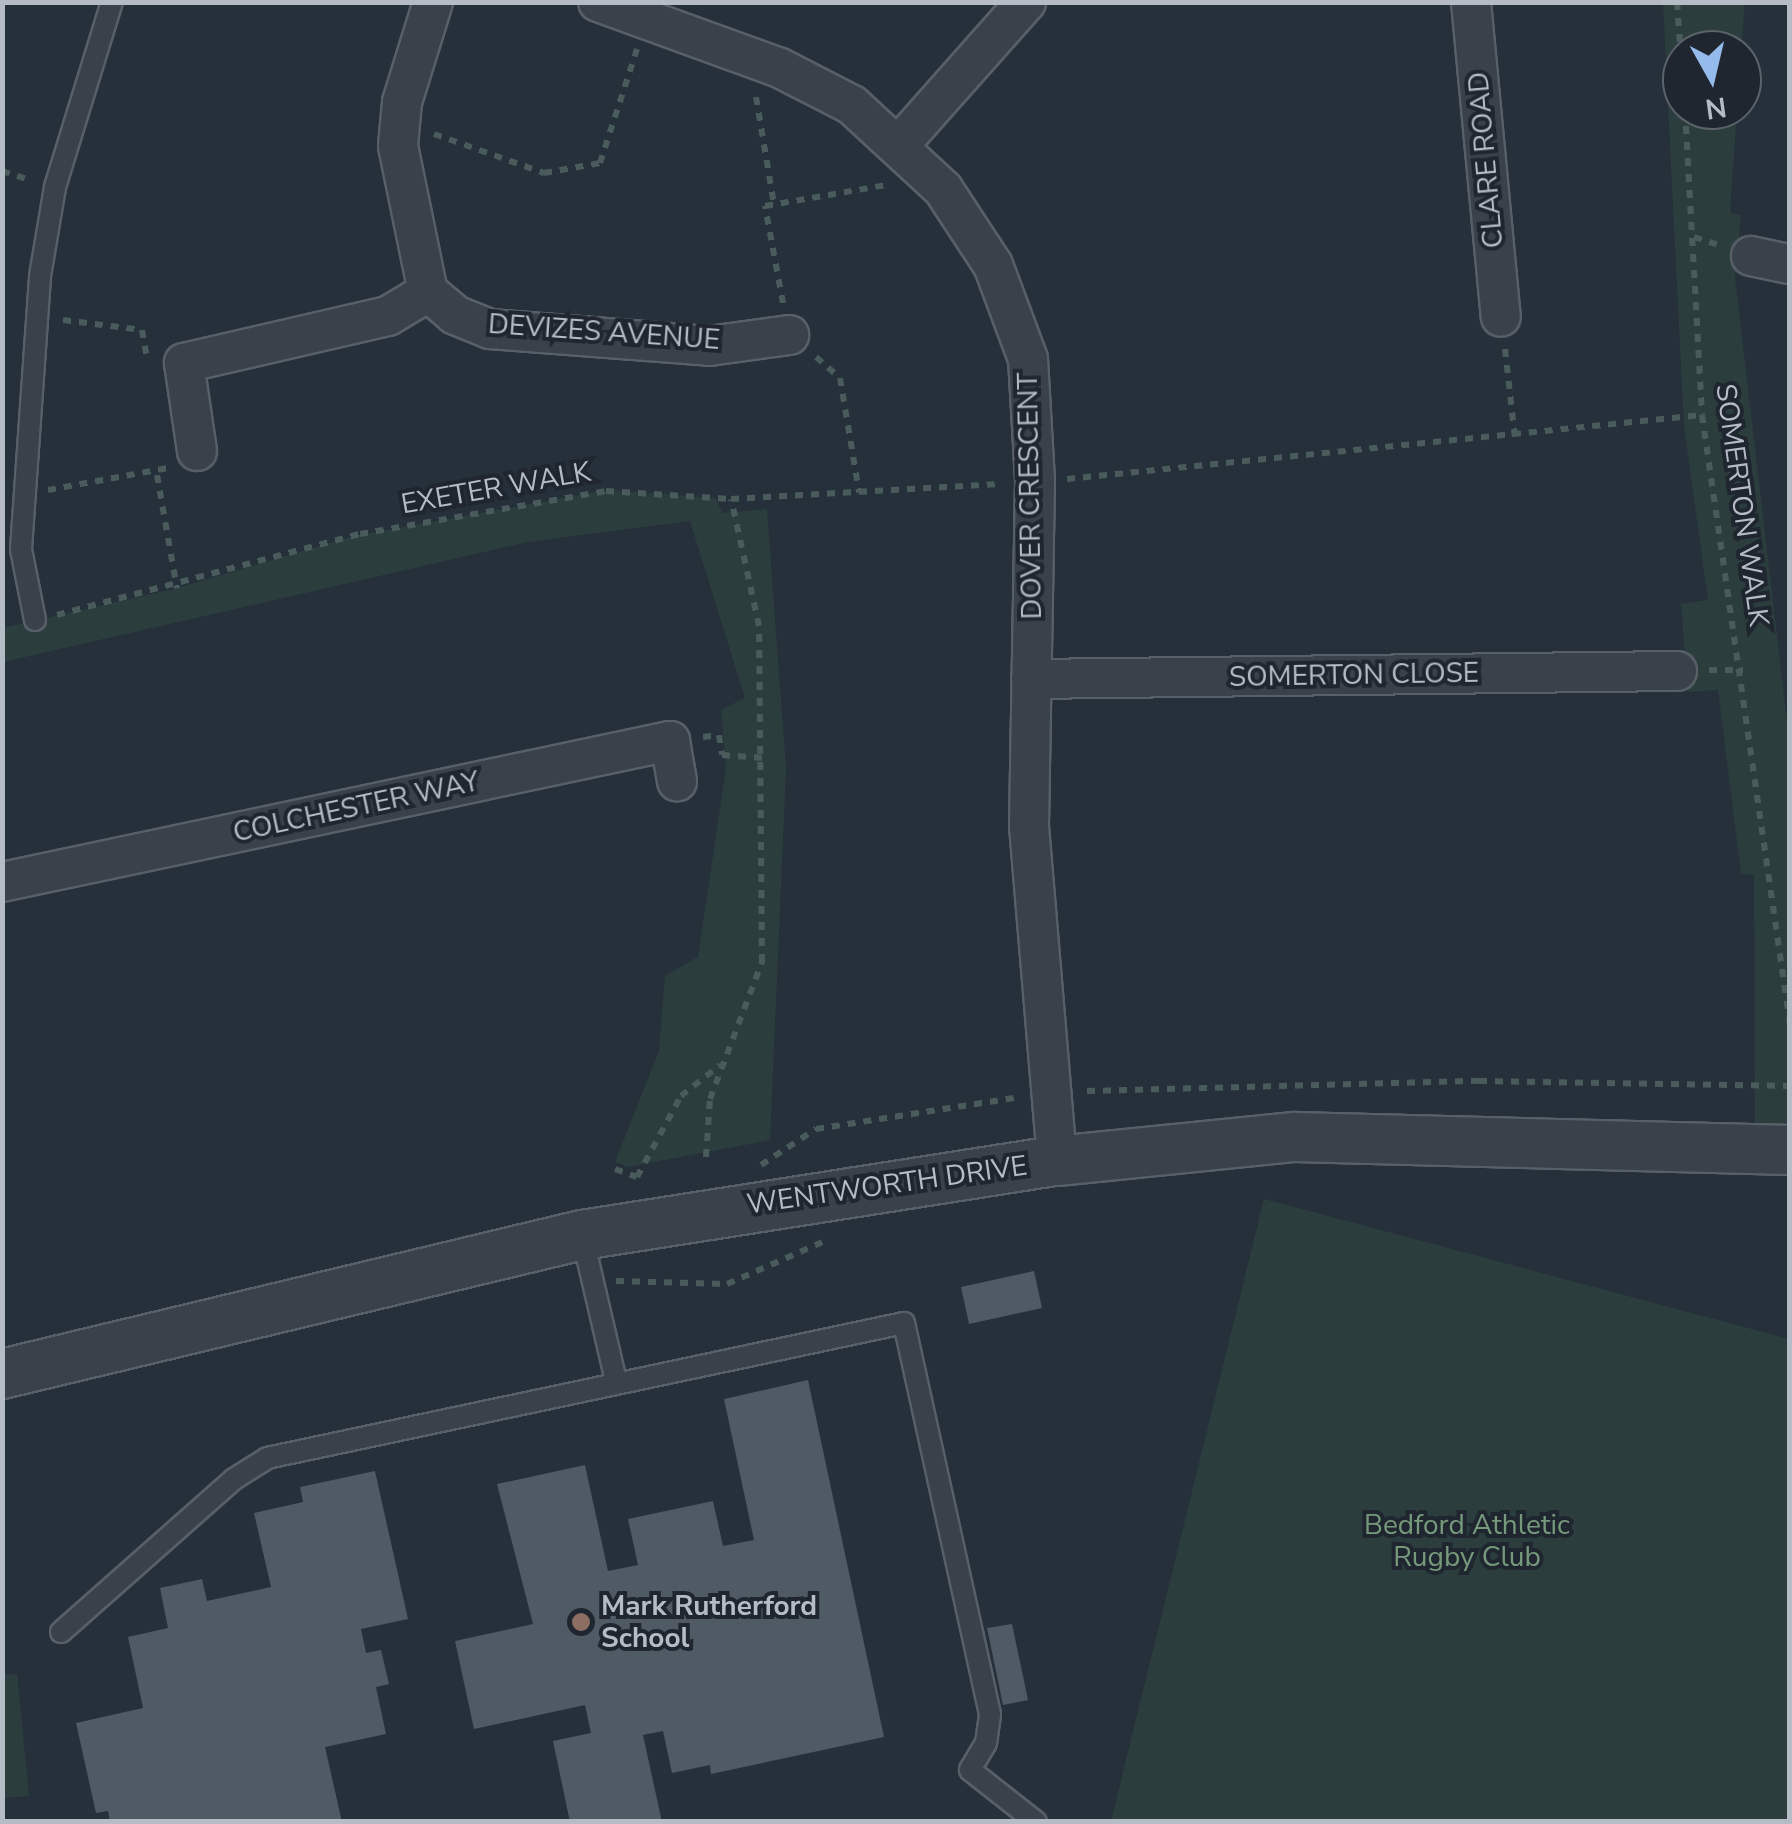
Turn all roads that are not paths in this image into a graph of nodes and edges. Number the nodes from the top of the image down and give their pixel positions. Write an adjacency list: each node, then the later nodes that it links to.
1 (112, 2): 13 (lane)
2 (433, 2): 9 (street)
3 (598, 2): 6 (street, DOVER CRESCENT)
4 (1026, 2): 6 (street)
5 (1472, 2): 10 (street, CLARE ROAD)
6 (900, 144): 15 (street, DOVER CRESCENT)
7 (1751, 256): 8 (street)
8 (1790, 264)
9 (428, 292): 11 (street, DEVIZES AVENUE); 12 (street)
10 (1502, 317)
11 (789, 334)
12 (197, 451)
13 (35, 620)
14 (1676, 670): 15 (street, SOMERTON CLOSE)
15 (1031, 679): 19 (street, DOVER CRESCENT)
16 (677, 780): 17 (street, COLCHESTER WAY)
17 (2, 882)
18 (1790, 1150): 19 (street, WENTWORTH DRIVE)
19 (1057, 1160): 20 (street, WENTWORTH DRIVE)
20 (582, 1235): 21 (street, WENTWORTH DRIVE); 22 (lane)
21 (2, 1374)
22 (616, 1382): 23 (lane); 24 (lane)
23 (61, 1632)
24 (1036, 1822)

